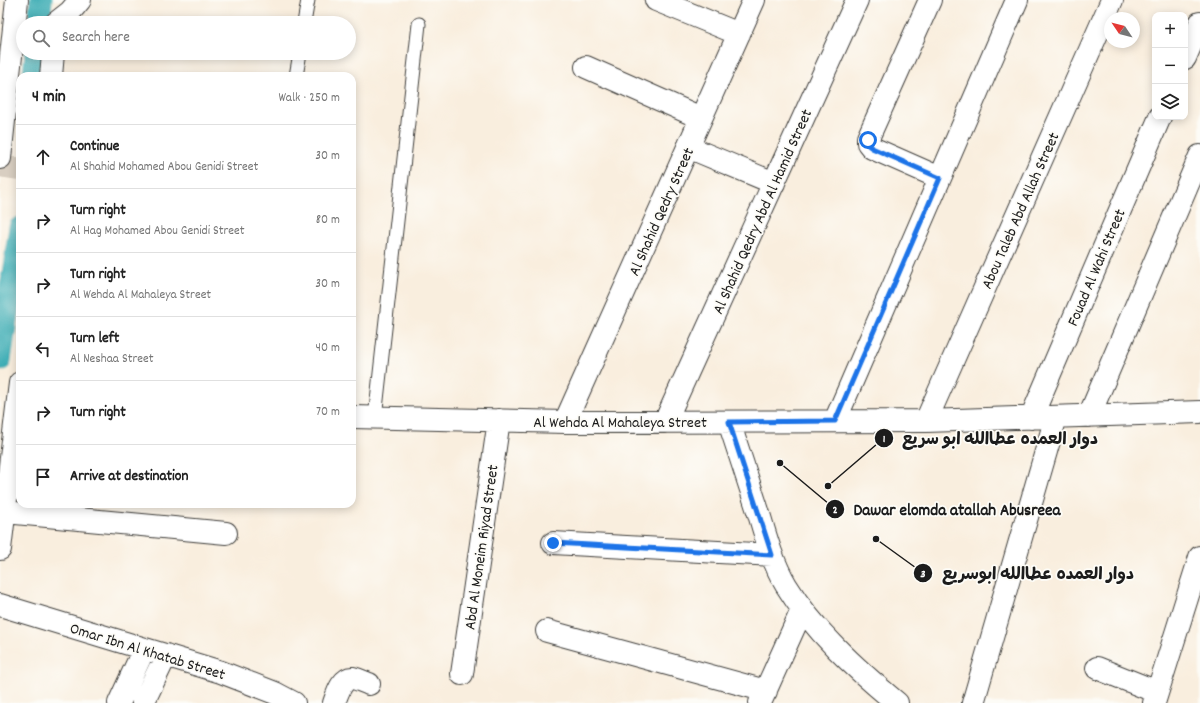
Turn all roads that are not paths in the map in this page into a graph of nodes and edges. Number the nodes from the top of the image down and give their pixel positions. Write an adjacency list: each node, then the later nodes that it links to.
1 (17, 0): 27 (street)
2 (57, 0): 11 (street)
3 (80, 0): 12 (street)
4 (308, 0): 13 (lane)
5 (656, 0): 16 (street)
6 (754, 0): 16 (street, Al Shahid Qedry Street)
7 (857, 0): 29 (street, Al Shahid Qedry Abd Al Hamid Street)
8 (930, 0): 28 (street)
9 (1017, 0): 28 (street)
10 (1112, 0): 38 (street, Abou Taleb Abd Allah Street)
11 (56, 16)
12 (65, 16)
13 (305, 16)
14 (1200, 23): 17 (street)
15 (418, 24): 34 (lane)
16 (739, 34): 23 (street, Al Shahid Qedry Street)
17 (1188, 51)
18 (52, 60): 21 (street)
19 (299, 60): 22 (lane)
20 (586, 67): 23 (street)
21 (51, 72)
22 (297, 72)
23 (701, 118): 25 (street, Al Shahid Qedry Street)
24 (1159, 120): 35 (street, Fouad Al Wahi Street)
25 (688, 148): 29 (street); 39 (street, Al Shahid Qedry Street)
26 (1200, 156): 31 (street)
27 (0, 158)
28 (940, 178): 37 (street)
29 (774, 183): 40 (street, Al Shahid Qedry Abd Al Hamid Street)
30 (1200, 412): 31 (street, Al Wehda Al Mahaleya Street)
31 (1089, 416): 33 (street, Al Wehda Al Mahaleya Street)
32 (356, 417): 34 (street, Al Wehda Al Mahaleya Street)
33 (1056, 417): 35 (street, Al Wehda Al Mahaleya Street); 64 (street)
34 (375, 418): 36 (street, Al Wehda Al Mahaleya Street)
35 (1030, 418): 38 (street, Al Wehda Al Mahaleya Street)
36 (499, 420): 39 (street, Al Wehda Al Mahaleya Street); 55 (street, Abd Al Moneim Riyad Street)
37 (835, 421): 38 (street, Al Wehda Al Mahaleya Street); 41 (street, Al Wehda Al Mahaleya Street)
38 (926, 421)
39 (565, 422): 40 (street, Al Wehda Al Mahaleya Street)
40 (665, 422): 41 (street, Al Wehda Al Mahaleya Street)
41 (729, 422): 47 (street)
42 (16, 449): 43 (street)
43 (5, 512): 44 (street); 46 (street)
44 (226, 533)
45 (553, 543): 47 (street)
46 (0, 549)
47 (772, 555): 50 (street)
48 (1200, 557): 58 (street)
49 (0, 605): 52 (street, Omar Ibn Al Khatab Street)
50 (802, 610): 57 (street); 63 (street)
51 (547, 631): 57 (street)
52 (144, 649): 53 (street, Omar Ibn Al Khatab Street); 59 (street)
53 (166, 655): 60 (street); 61 (street, Omar Ibn Al Khatab Street)
54 (1097, 668): 58 (street)
55 (462, 674)
56 (369, 684): 62 (street)
57 (763, 697)
58 (1156, 698)
59 (119, 703)
60 (143, 703)
61 (294, 703)
62 (334, 703)
63 (897, 703)
64 (973, 703)

